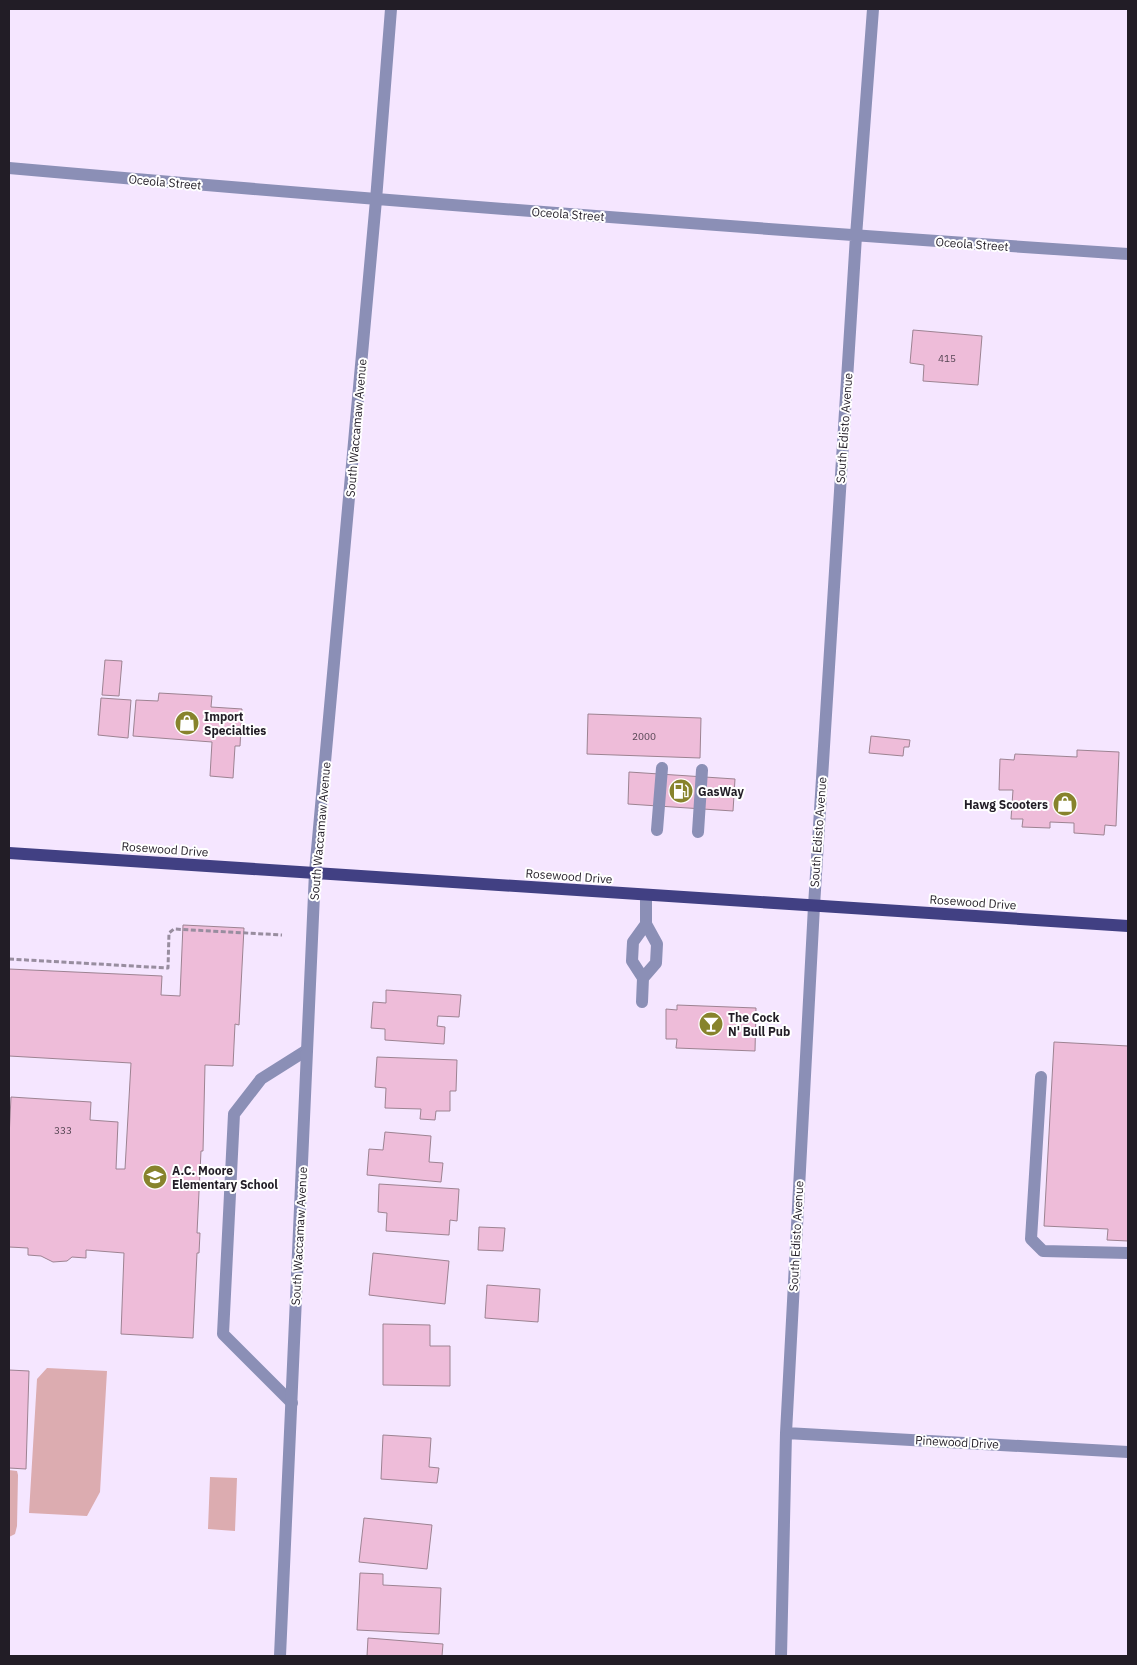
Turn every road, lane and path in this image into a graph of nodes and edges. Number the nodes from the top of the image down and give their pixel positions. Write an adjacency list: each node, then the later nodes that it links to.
1 (391, 9): 4 (street, South Waccamaw Avenue)
2 (873, 9): 5 (street, South Edisto Avenue)
3 (9, 168): 4 (street, Oceola Street)
4 (376, 200): 5 (street, Oceola Street); 12 (street, South Waccamaw Avenue)
5 (856, 236): 6 (street, Oceola Street); 14 (street, South Edisto Avenue)
6 (1128, 254)
7 (662, 768): 9 (street)
8 (702, 770): 10 (street)
9 (657, 830)
10 (698, 832)
11 (9, 853): 12 (main road, Rosewood Drive)
12 (315, 872): 13 (main road, Rosewood Drive); 21 (street, South Waccamaw Avenue)
13 (646, 895): 14 (main road, Rosewood Drive); 15 (street)
14 (814, 906): 16 (main road, Rosewood Drive); 25 (street, South Edisto Avenue)
15 (646, 924): 19 (street); 19 (street)
16 (1128, 926)
17 (282, 935): 18 (path)
18 (9, 959)
19 (643, 978): 20 (street)
20 (642, 1002)
21 (307, 1050): 24 (street, South Waccamaw Avenue); 24 (street)
22 (1041, 1077): 23 (street)
23 (1128, 1253)
24 (292, 1403): 27 (street, South Waccamaw Avenue)
25 (786, 1433): 26 (street, Pinewood Drive); 28 (street, South Edisto Avenue)
26 (1128, 1452)
27 (280, 1656)
28 (781, 1656)

